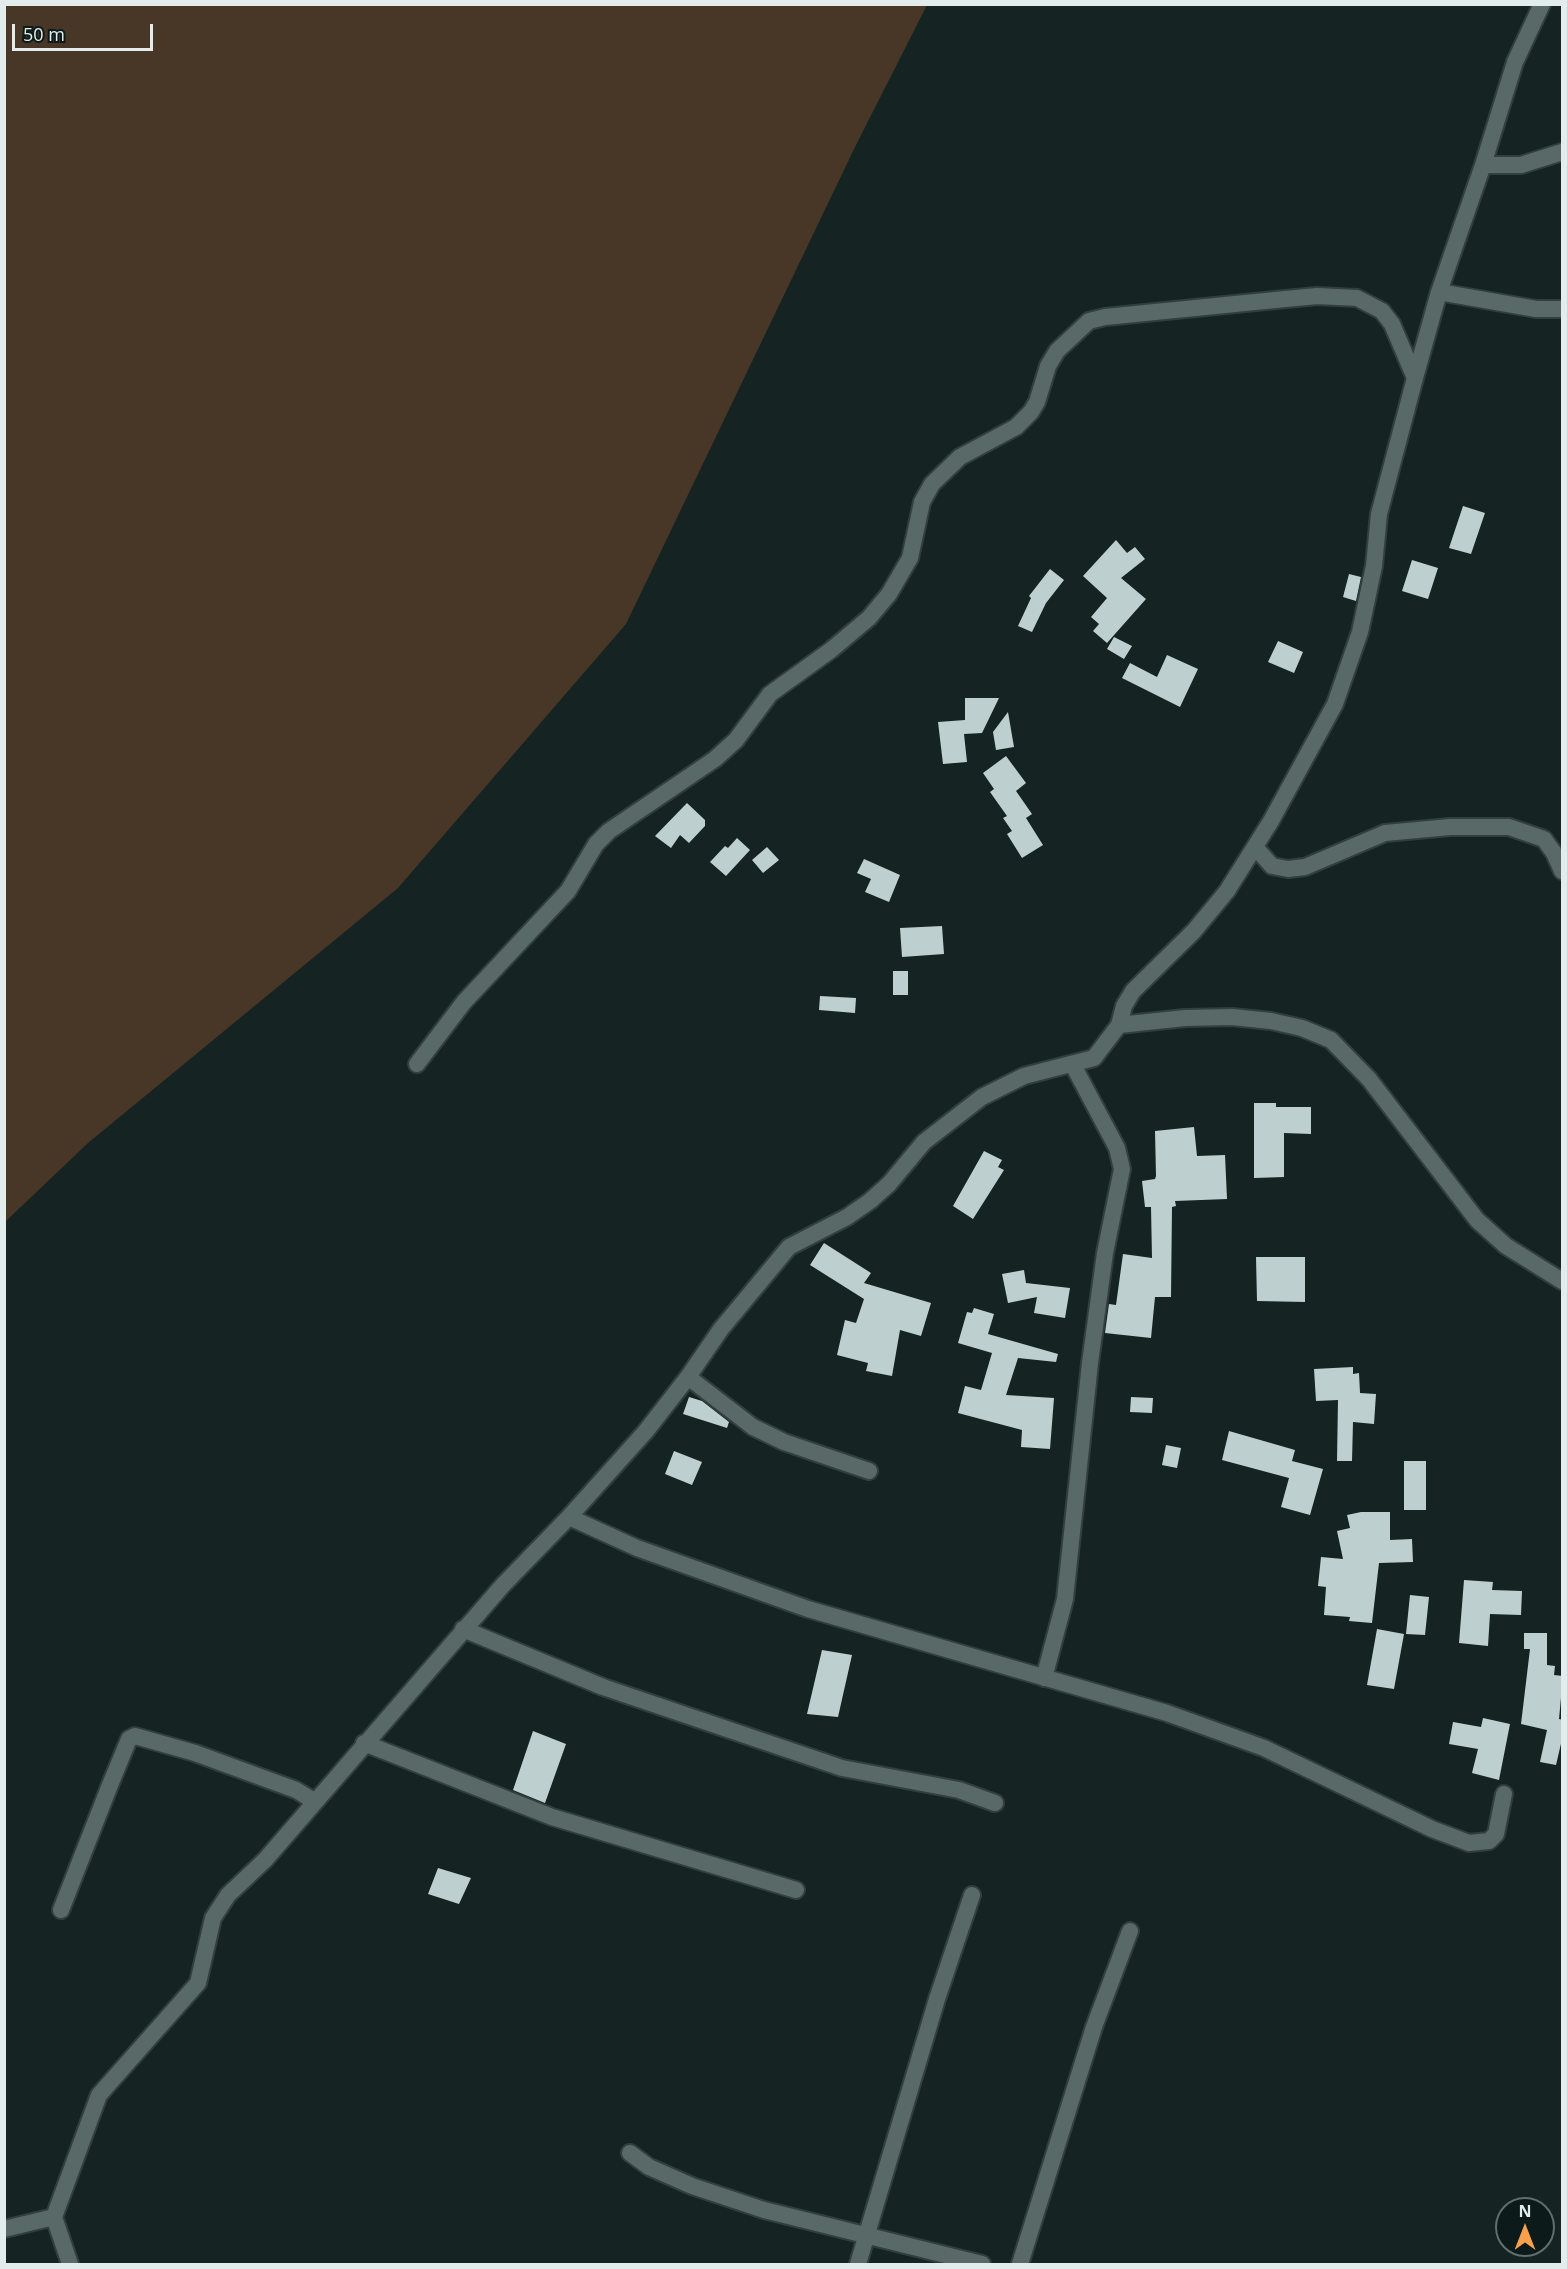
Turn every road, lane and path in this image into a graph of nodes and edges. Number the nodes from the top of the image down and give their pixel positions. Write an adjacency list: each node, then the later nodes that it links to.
1 (1542, 4): 3 (street)
2 (1563, 152): 3 (street)
3 (1483, 165): 4 (street)
4 (1439, 292): 5 (street); 6 (street)
5 (1563, 309)
6 (1415, 378): 7 (street); 10 (street)
7 (1255, 847): 8 (street); 9 (street)
8 (1563, 872)
9 (1119, 1026): 11 (street); 12 (street)
10 (417, 1064)
11 (1073, 1065): 13 (street); 17 (street)
12 (1563, 1281)
13 (688, 1377): 14 (street); 15 (street)
14 (869, 1471)
15 (569, 1517): 16 (street); 17 (street)
16 (463, 1629): 18 (street); 21 (street)
17 (1044, 1678): 19 (street)
18 (364, 1743): 20 (street); 22 (street)
19 (1504, 1794)
20 (314, 1802): 24 (street); 27 (street)
21 (995, 1803)
22 (796, 1890)
23 (972, 1895): 29 (street)
24 (61, 1910)
25 (1130, 1931): 33 (street)
26 (630, 2153): 29 (street)
27 (54, 2217): 28 (street); 30 (street)
28 (4, 2229)
29 (867, 2236): 31 (street); 32 (street)
30 (70, 2265)
31 (858, 2265)
32 (982, 2265)
33 (1020, 2265)

